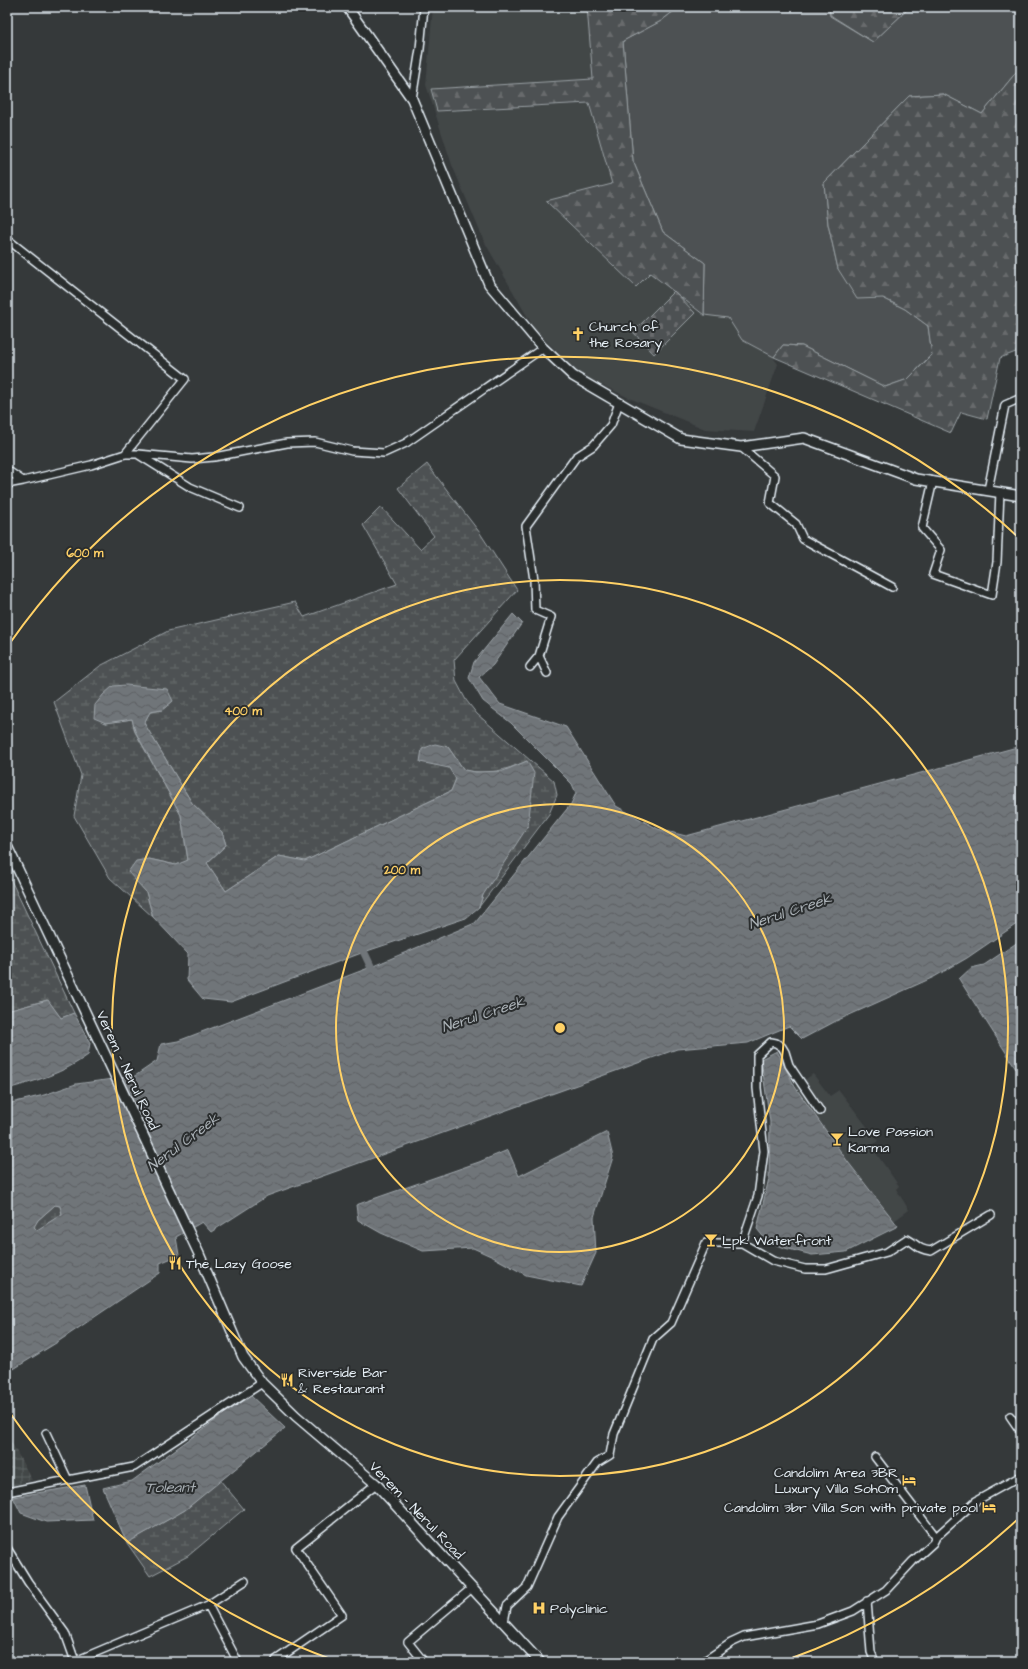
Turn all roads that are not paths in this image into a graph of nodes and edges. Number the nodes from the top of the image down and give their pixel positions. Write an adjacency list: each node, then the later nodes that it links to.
1 (347, 7): 3 (main road)
2 (424, 7): 3 (street)
3 (412, 99): 5 (main road)
4 (7, 239): 9 (street)
5 (543, 348): 7 (main road); 10 (street)
6 (1021, 398): 15 (street)
7 (619, 403): 8 (main road); 20 (street)
8 (741, 447): 13 (main road); 19 (street)
9 (125, 454): 10 (street); 12 (street)
10 (138, 454): 18 (street)
11 (7, 470): 12 (street)
12 (22, 481): 14 (street)
13 (933, 481): 15 (main road); 16 (street)
14 (7, 484)
15 (988, 490): 16 (main road)
16 (1000, 492): 17 (main road)
17 (1021, 496)
18 (240, 508)
19 (892, 587)
20 (539, 656): 21 (street); 22 (street)
21 (530, 667)
22 (547, 673)
23 (7, 846): 27 (main road, Verem - Nerul Road)
24 (820, 1111): 26 (street)
25 (991, 1215): 26 (street)
26 (742, 1243): 42 (street)
27 (262, 1383): 33 (street); 34 (main road, Verem - Nerul Road)
28 (1010, 1416): 29 (street)
29 (1021, 1432)
30 (46, 1433): 33 (street)
31 (875, 1456): 36 (street)
32 (1021, 1476): 36 (street)
33 (68, 1480): 35 (street)
34 (376, 1484): 39 (main road, Verem - Nerul Road); 45 (street)
35 (7, 1492)
36 (936, 1537): 40 (street)
37 (7, 1548): 43 (street)
38 (245, 1581): 41 (street)
39 (472, 1588): 42 (main road, Verem - Nerul Road); 46 (street)
40 (867, 1601): 48 (street); 49 (street)
41 (208, 1605): 43 (street); 44 (street)
42 (504, 1622): 47 (main road, Verem - Nerul Road)
43 (74, 1662)
44 (238, 1662)
45 (276, 1662)
46 (424, 1662)
47 (540, 1662)
48 (703, 1662)
49 (875, 1662)

